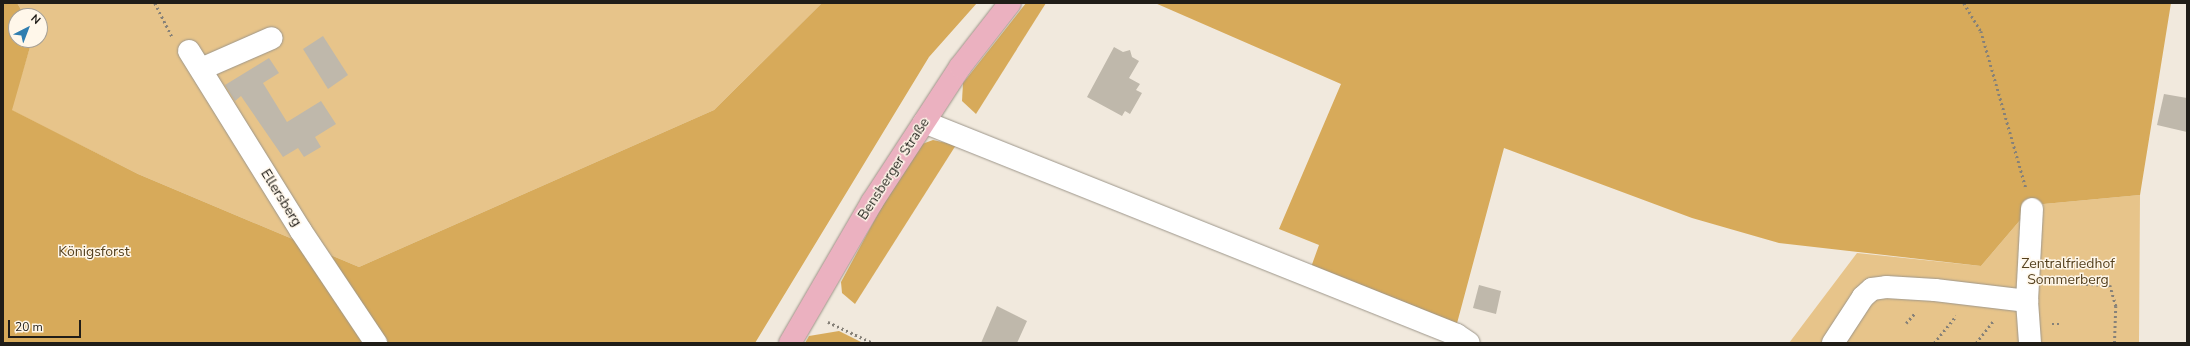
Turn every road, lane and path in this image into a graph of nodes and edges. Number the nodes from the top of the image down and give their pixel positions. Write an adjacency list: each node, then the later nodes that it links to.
1 (155, 3): 5 (path)
2 (1010, 3): 7 (main road, Bensberger Straße)
3 (1964, 3): 8 (path)
4 (272, 38): 6 (street)
5 (189, 51): 6 (street, Ellersberg)
6 (201, 69): 12 (street, Ellersberg)
7 (924, 122): 11 (main road, Bensberger Straße); 15 (street)
8 (2032, 209): 9 (street)
9 (2028, 291): 10 (street); 18 (street); 19 (path)
10 (1974, 294): 16 (street); 17 (path)
11 (807, 314): 13 (main road, Bensberger Straße); 14 (path)
12 (376, 343)
13 (790, 343)
14 (873, 343)
15 (1469, 343)
16 (1833, 343)
17 (1934, 343)
18 (2030, 343)
19 (2115, 343)

